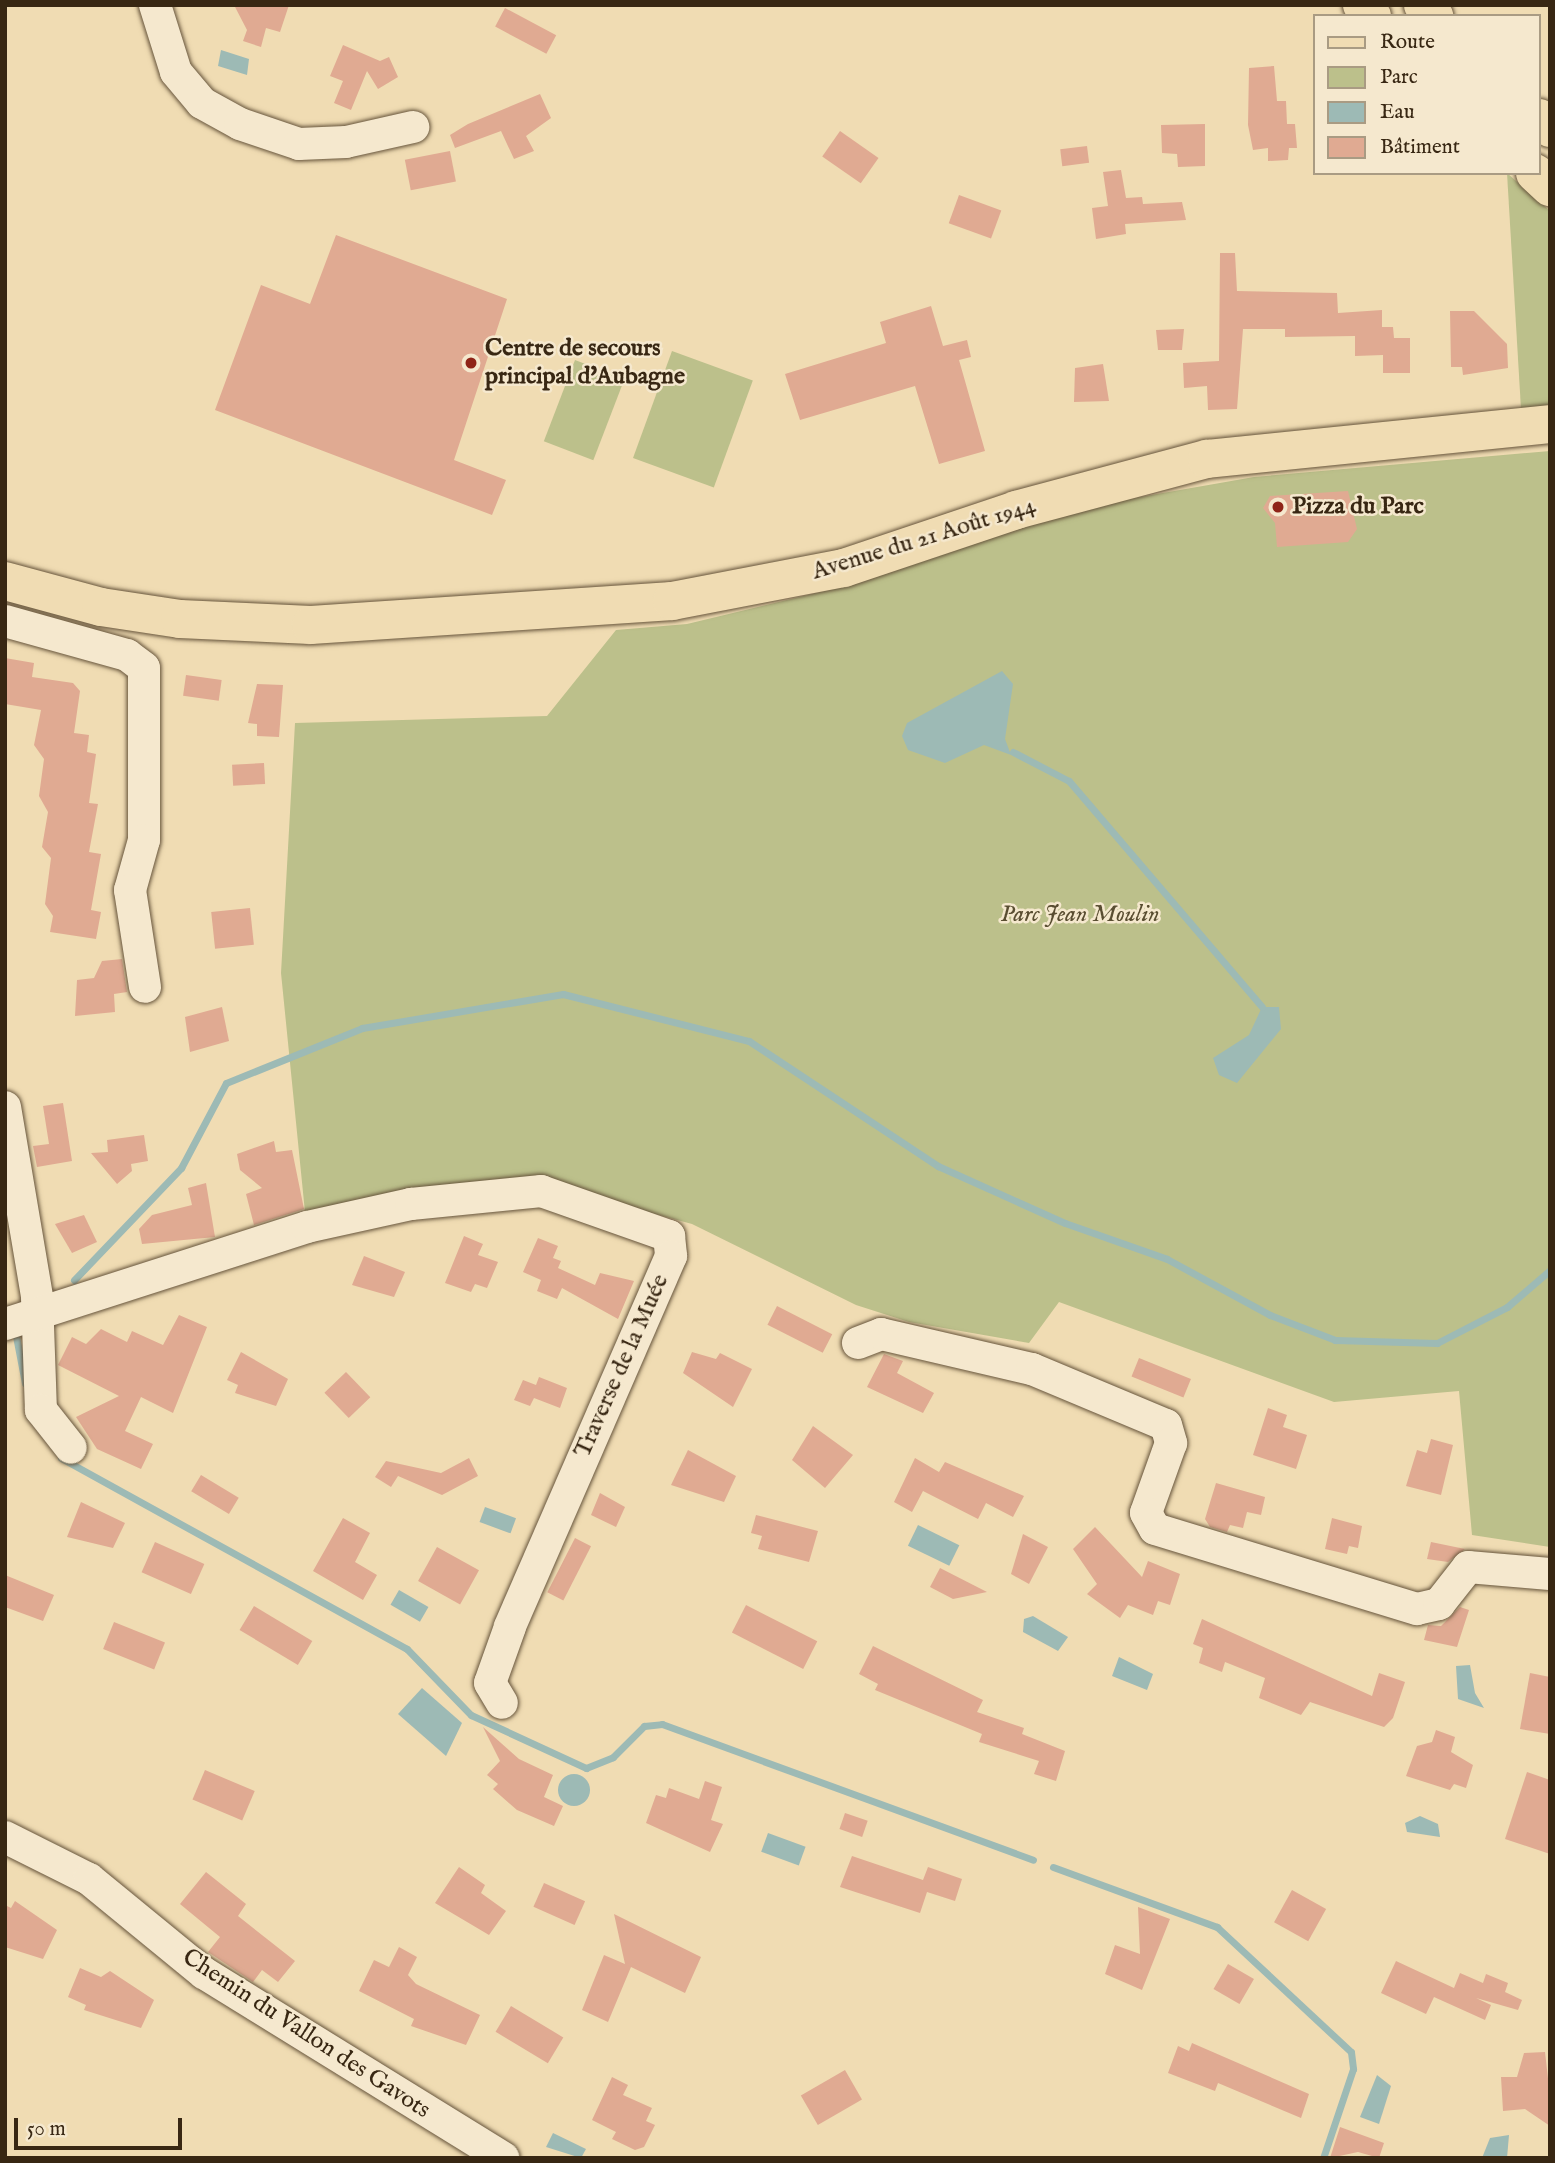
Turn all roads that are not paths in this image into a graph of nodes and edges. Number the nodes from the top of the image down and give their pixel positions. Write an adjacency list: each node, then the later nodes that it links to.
1 (155, 5): 2 (street)
2 (413, 127)
3 (1537, 175): 4 (main road)
4 (1550, 187)
5 (1550, 424): 7 (main road, Avenue du 21 Août 1944)
6 (5, 581): 7 (main road, Avenue du 21 Août 1944)
7 (143, 613): 9 (street)
8 (5, 621): 9 (street)
9 (135, 658): 10 (street)
10 (145, 987)
11 (5, 1107): 12 (street)
12 (36, 1312): 13 (street, Traverse de la Muée); 15 (street); 17 (street, Traverse de la Muée)
13 (5, 1324)
14 (858, 1343): 16 (street)
15 (71, 1448)
16 (1550, 1574)
17 (502, 1703)
18 (5, 1838): 19 (street, Chemin du Vallon des Gavots)
19 (504, 2158)

